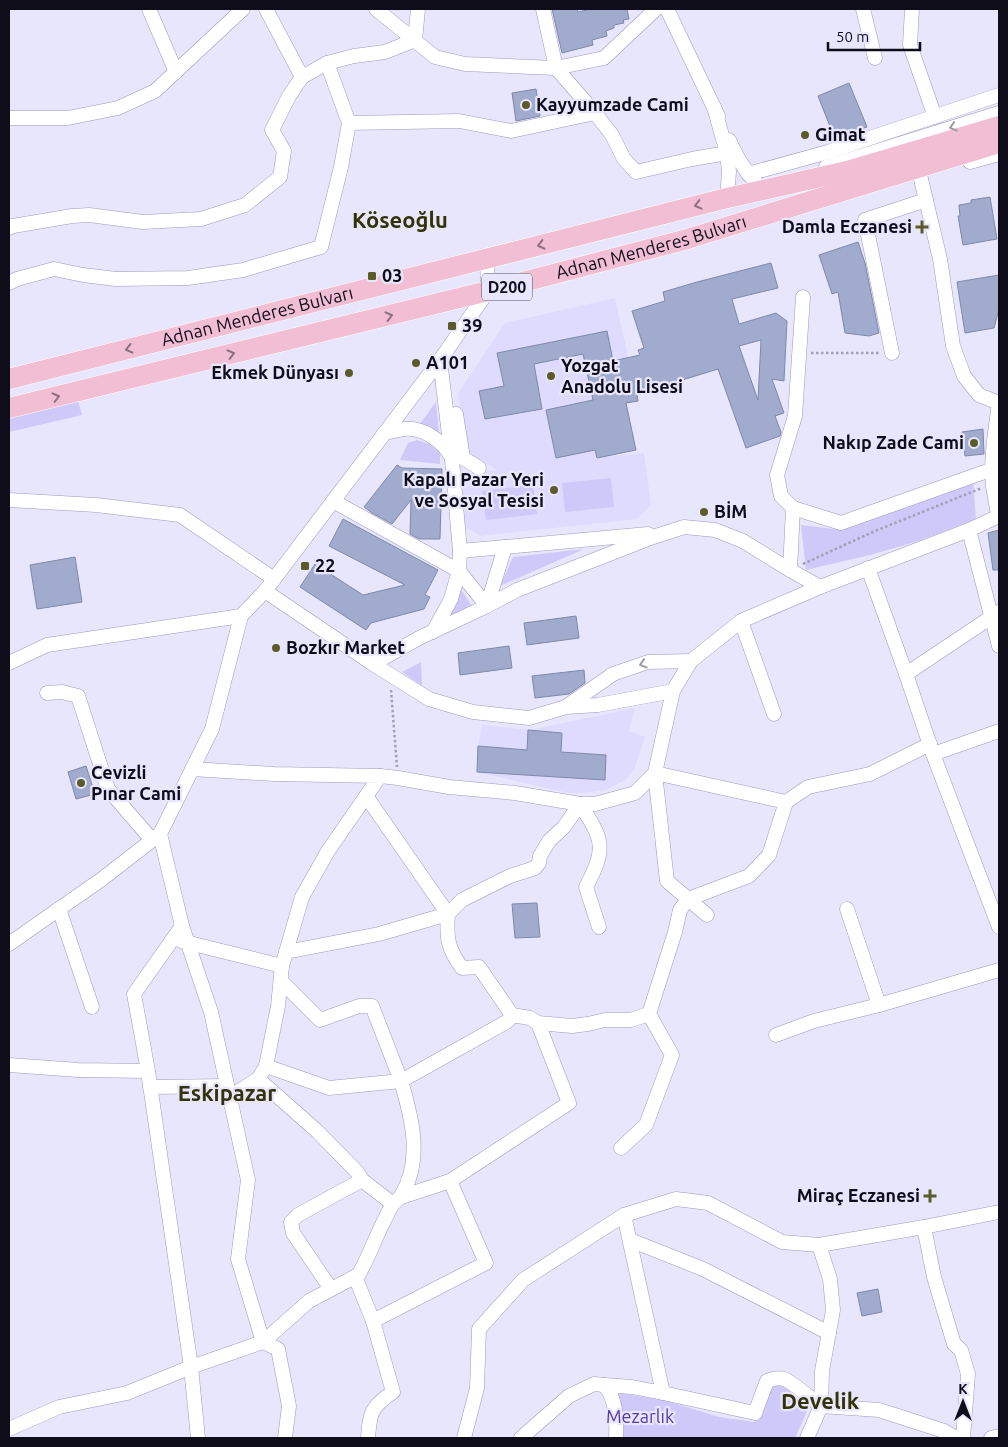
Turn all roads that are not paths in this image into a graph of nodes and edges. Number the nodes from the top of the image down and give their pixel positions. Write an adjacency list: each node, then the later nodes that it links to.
1 (149, 9): 15 (street)
2 (243, 9): 15 (street)
3 (266, 9): 16 (street)
4 (376, 9): 11 (street)
5 (418, 9): 11 (street)
6 (543, 9): 14 (street)
7 (656, 9): 14 (street)
8 (667, 9): 18 (street)
9 (863, 9): 12 (street)
10 (912, 9): 21 (street)
11 (414, 40): 13 (street); 14 (street)
12 (875, 58)
13 (327, 63): 16 (street); 23 (street)
14 (556, 68): 19 (street)
15 (176, 72): 22 (street)
16 (302, 77): 33 (street)
17 (999, 96): 21 (street)
18 (714, 107): 26 (street); 28 (street)
19 (595, 112): 23 (street); 26 (street)
20 (999, 113): 30 (street, one-way to 30)
21 (935, 117): 28 (street)
22 (9, 118)
23 (350, 123): 36 (street)
24 (999, 126): 30 (highway, Adnan Menderes Bulvarı / D200)
25 (999, 144): 34 (highway, Adnan Menderes Bulvarı / D200)
26 (727, 153): 31 (street)
27 (999, 154): 29 (street)
28 (748, 174): 30 (street)
29 (920, 175): 32 (street); 34 (street)
30 (764, 188): 31 (highway, Adnan Menderes Bulvarı / D200)
31 (727, 198): 35 (highway, Adnan Menderes Bulvarı / D200, one-way to 35)
32 (926, 200): 39 (street); 43 (street)
33 (9, 228)
34 (684, 240): 37 (highway, Adnan Menderes Bulvarı / D200)
35 (487, 258): 37 (street); 41 (highway, Adnan Menderes Bulvarı / D200, one-way to 41)
36 (9, 284)
37 (488, 291): 40 (street); 44 (highway, Adnan Menderes Bulvarı / D200, one-way to 37)
38 (803, 296): 51 (street)
39 (892, 354)
40 (440, 360): 42 (street); 45 (street)
41 (9, 379)
42 (444, 389): 46 (street); 47 (street)
43 (999, 403): 48 (street)
44 (9, 408)
45 (384, 433): 46 (street); 50 (street)
46 (452, 460): 56 (street)
47 (479, 468)
48 (993, 469): 51 (street); 52 (street)
49 (9, 500): 60 (street)
50 (333, 501): 59 (street); 60 (street)
51 (793, 508): 58 (street)
52 (999, 516): 53 (street)
53 (969, 530): 57 (street); 64 (street)
54 (666, 532): 55 (street); 58 (street); 63 (street)
55 (506, 547): 56 (street); 63 (street)
56 (460, 551): 59 (street)
57 (868, 568): 61 (street); 72 (street)
58 (790, 570): 61 (street)
59 (459, 571): 63 (street); 67 (street)
60 (274, 579): 62 (street)
61 (820, 587): 66 (street)
62 (265, 591): 65 (street); 71 (street)
63 (487, 606): 67 (street)
64 (995, 614): 68 (street); 72 (street)
65 (241, 616): 70 (street); 79 (street)
66 (741, 621): 69 (street); 76 (street)
67 (433, 632): 71 (street)
68 (999, 646)
69 (691, 661): 73 (street); 75 (street, one-way to 75)
70 (9, 663)
71 (373, 664): 75 (street)
72 (906, 674): 78 (street)
73 (673, 691): 75 (street); 80 (street)
74 (47, 693): 85 (street)
75 (566, 707)
76 (774, 714)
77 (999, 731): 78 (street)
78 (932, 749): 83 (street); 93 (street)
79 (192, 769): 81 (street); 85 (street)
80 (655, 773): 83 (street); 84 (street); 86 (street)
81 (380, 776): 82 (street); 84 (street)
82 (366, 796): 89 (street); 97 (street)
83 (786, 802): 86 (street)
84 (580, 804): 89 (street); 92 (street)
85 (156, 837): 87 (street); 91 (street)
86 (688, 899): 90 (street); 103 (street)
87 (58, 909): 96 (street); 102 (street)
88 (847, 909): 101 (street)
89 (448, 914): 97 (street); 104 (street)
90 (707, 915)
91 (182, 926): 94 (street); 95 (street)
92 (600, 927)
93 (999, 927)
94 (174, 939): 95 (street); 109 (street)
95 (188, 943): 98 (street); 113 (street)
96 (9, 944)
97 (286, 952): 98 (street)
98 (282, 966): 100 (street)
99 (999, 970): 101 (street)
100 (280, 981): 108 (street); 111 (street)
101 (879, 1004): 106 (street)
102 (92, 1007)
103 (649, 1014): 105 (street); 114 (street)
104 (512, 1015): 105 (street); 111 (street)
105 (538, 1023): 116 (street)
106 (776, 1035)
107 (9, 1065): 109 (street)
108 (266, 1066): 110 (street); 111 (street)
109 (148, 1071): 112 (street)
110 (258, 1080): 113 (street); 115 (street)
111 (401, 1081): 117 (street)
112 (150, 1087): 113 (street); 128 (street)
113 (229, 1092): 127 (street)
114 (621, 1148)
115 (362, 1180): 117 (street); 124 (street)
116 (450, 1181): 117 (street); 125 (street)
117 (397, 1201): 123 (street)
118 (999, 1212): 120 (street)
119 (624, 1215): 121 (street); 122 (street); 137 (street)
120 (924, 1227): 122 (street); 142 (street)
121 (630, 1240): 126 (street); 130 (street)
122 (819, 1245): 126 (street)
123 (358, 1276): 124 (street); 125 (street)
124 (331, 1289): 127 (street)
125 (373, 1321): 136 (street)
126 (829, 1333): 131 (street)
127 (263, 1342): 128 (street); 135 (street)
128 (191, 1367): 132 (street); 134 (street)
129 (604, 1385): 130 (street); 138 (street); 139 (street)
130 (663, 1393): 131 (street)
131 (821, 1406): 140 (street); 141 (street)
132 (9, 1429)
133 (999, 1436): 143 (street)
134 (198, 1438)
135 (285, 1438)
136 (368, 1438)
137 (464, 1438)
138 (521, 1438)
139 (616, 1438)
140 (806, 1438)
141 (956, 1438)
142 (962, 1438)
143 (990, 1438)

